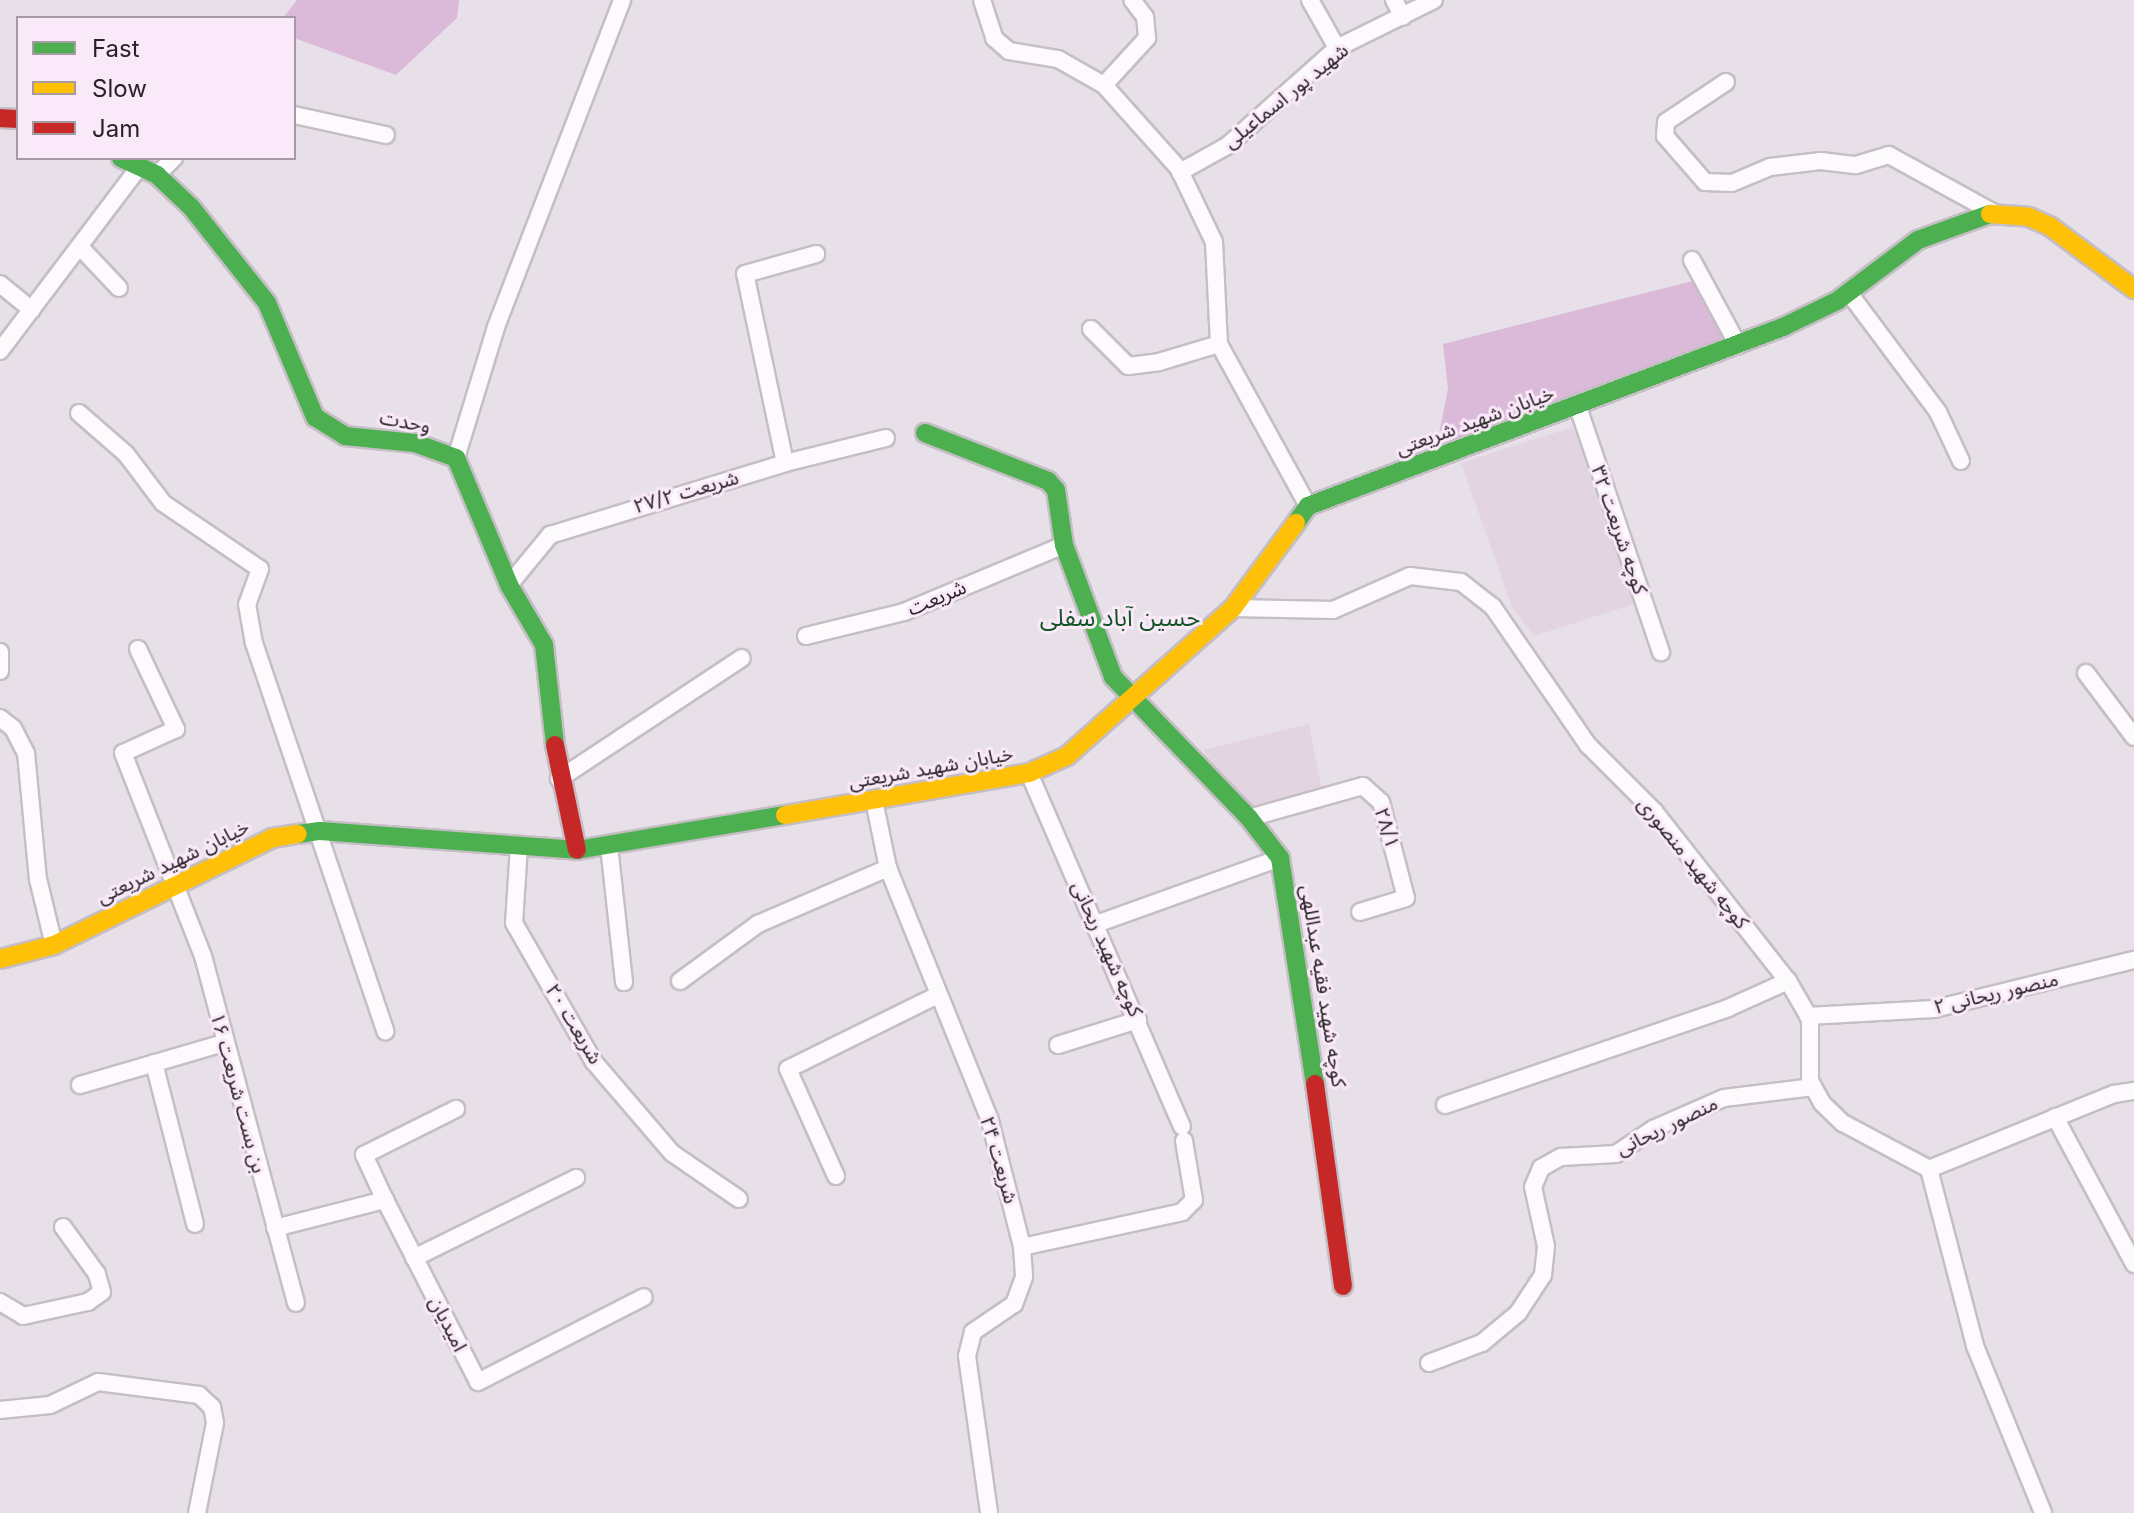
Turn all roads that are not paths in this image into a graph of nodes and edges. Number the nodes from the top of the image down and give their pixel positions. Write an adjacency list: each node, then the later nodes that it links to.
1 (622, 0): 35 (street)
2 (982, 0): 10 (street)
3 (1132, 0): 10 (street)
4 (1310, 0): 8 (street)
5 (1394, 0): 7 (street)
6 (1434, 0): 7 (street, شهید پور اسماعیلی)
7 (1403, 17): 8 (street, شهید پور اسماعیلی)
8 (1337, 48): 16 (street, شهید پور اسماعیلی)
9 (1726, 82): 18 (street)
10 (1104, 85): 16 (street)
11 (296, 115): 12 (street)
12 (386, 135)
13 (125, 160): 15 (street, وحدت)
14 (172, 160): 17 (street)
15 (139, 167): 17 (street, وحدت); 19 (street)
16 (1180, 172): 28 (street)
17 (157, 175): 35 (street, وحدت)
18 (1994, 213): 24 (street, خیابان شهید شریعتی); 25 (street, خیابان شهید شریعتی)
19 (81, 248): 23 (street); 26 (street)
20 (816, 254): 37 (street)
21 (1692, 260): 29 (street)
22 (0, 284): 26 (street)
23 (119, 288)
24 (2134, 289)
25 (1849, 293): 29 (street, خیابان شهید شریعتی); 36 (street)
26 (32, 310): 30 (street)
27 (1091, 329): 28 (street)
28 (1219, 344): 38 (street)
29 (1738, 345): 31 (street, خیابان شهید شریعتی)
30 (0, 351)
31 (1578, 407): 38 (street, خیابان شهید شریعتی); 45 (street, کوچه شریعت ۳۲)
32 (79, 413): 56 (street)
33 (925, 433): 39 (street, کوچه شهید فقیه عبداللهی)
34 (886, 438): 37 (street, شریعت ۲۷/۲)
35 (456, 458): 40 (street)
36 (1961, 461)
37 (785, 463): 40 (street, شریعت ۲۷/۲)
38 (1308, 506): 41 (street, خیابان شهید شریعتی)
39 (1064, 545): 42 (street, شریعت); 49 (street, کوچه شهید فقیه عبداللهی)
40 (509, 585): 53 (street)
41 (1233, 608): 49 (street, خیابان شهید شریعتی); 69 (street, کوچه شهید منصوری)
42 (806, 636)
43 (138, 649): 62 (street, بن بست شریعت ۱۶)
44 (0, 652): 47 (street)
45 (1661, 652)
46 (742, 658): 53 (street)
47 (0, 671)
48 (2086, 673): 51 (street)
49 (1135, 702): 52 (street, خیابان شهید شریعتی); 55 (street, کوچه شهید فقیه عبداللهی)
50 (0, 718): 65 (street)
51 (2134, 737)
52 (1029, 773): 54 (street, خیابان شهید شریعتی); 64 (street, کوچه شهید ریحانی)
53 (559, 779): 59 (street)
54 (874, 800): 58 (street, خیابان شهید شریعتی); 61 (street, شریعت ۲۴)
55 (1249, 818): 60 (street, کوچه شهید فقیه عبداللهی); 63 (street, ۲۸/۱)
56 (320, 831): 57 (street, خیابان شهید شریعتی); 62 (street, خیابان شهید شریعتی); 74 (street)
57 (519, 846): 59 (street, خیابان شهید شریعتی); 87 (street, شریعت ۲۰)
58 (609, 846): 59 (street, خیابان شهید شریعتی); 70 (street)
59 (577, 850)
60 (1280, 858): 64 (street); 95 (street, کوچه شهید فقیه عبداللهی)
61 (888, 868): 68 (street); 71 (street, شریعت ۲۴)
62 (174, 884): 65 (street, خیابان شهید شریعتی); 75 (street, بن بست شریعت ۱۶)
63 (1360, 912)
64 (1096, 924): 73 (street, کوچه شهید ریحانی)
65 (54, 945): 66 (street, خیابان شهید شریعتی)
66 (0, 959)
67 (2134, 960): 72 (street, منصور ریحانی ۲)
68 (680, 981)
69 (1788, 981): 72 (street, کوچه شهید منصوری); 81 (street)
70 (624, 982)
71 (936, 996): 85 (street); 92 (street, شریعت ۲۴)
72 (1808, 1016): 79 (street, کوچه شهید منصوری)
73 (1138, 1020): 76 (street); 92 (street, کوچه شهید ریحانی)
74 (385, 1031)
75 (224, 1043): 77 (street); 91 (street, بن بست شریعت ۱۶)
76 (1058, 1045)
77 (154, 1063): 78 (street); 89 (street)
78 (80, 1085)
79 (1813, 1087): 84 (street); 99 (street, منصور ریحانی)
80 (2134, 1091): 83 (street)
81 (1445, 1105)
82 (456, 1109): 88 (street, امیدیان)
83 (2055, 1117): 84 (street); 94 (street)
84 (1929, 1169): 103 (street)
85 (836, 1176)
86 (576, 1178): 93 (street)
87 (739, 1199)
88 (385, 1200): 91 (street); 93 (street, امیدیان)
89 (195, 1224)
90 (63, 1227): 97 (street)
91 (275, 1228): 98 (street, بن بست شریعت ۱۶)
92 (1022, 1247): 102 (street, شریعت ۲۴)
93 (414, 1258): 96 (street, امیدیان)
94 (2134, 1264)
95 (1343, 1286)
96 (644, 1297)
97 (0, 1302)
98 (296, 1303)
99 (1429, 1363)
100 (0, 1410): 101 (street)
101 (197, 1513)
102 (989, 1513)
103 (2043, 1513)

